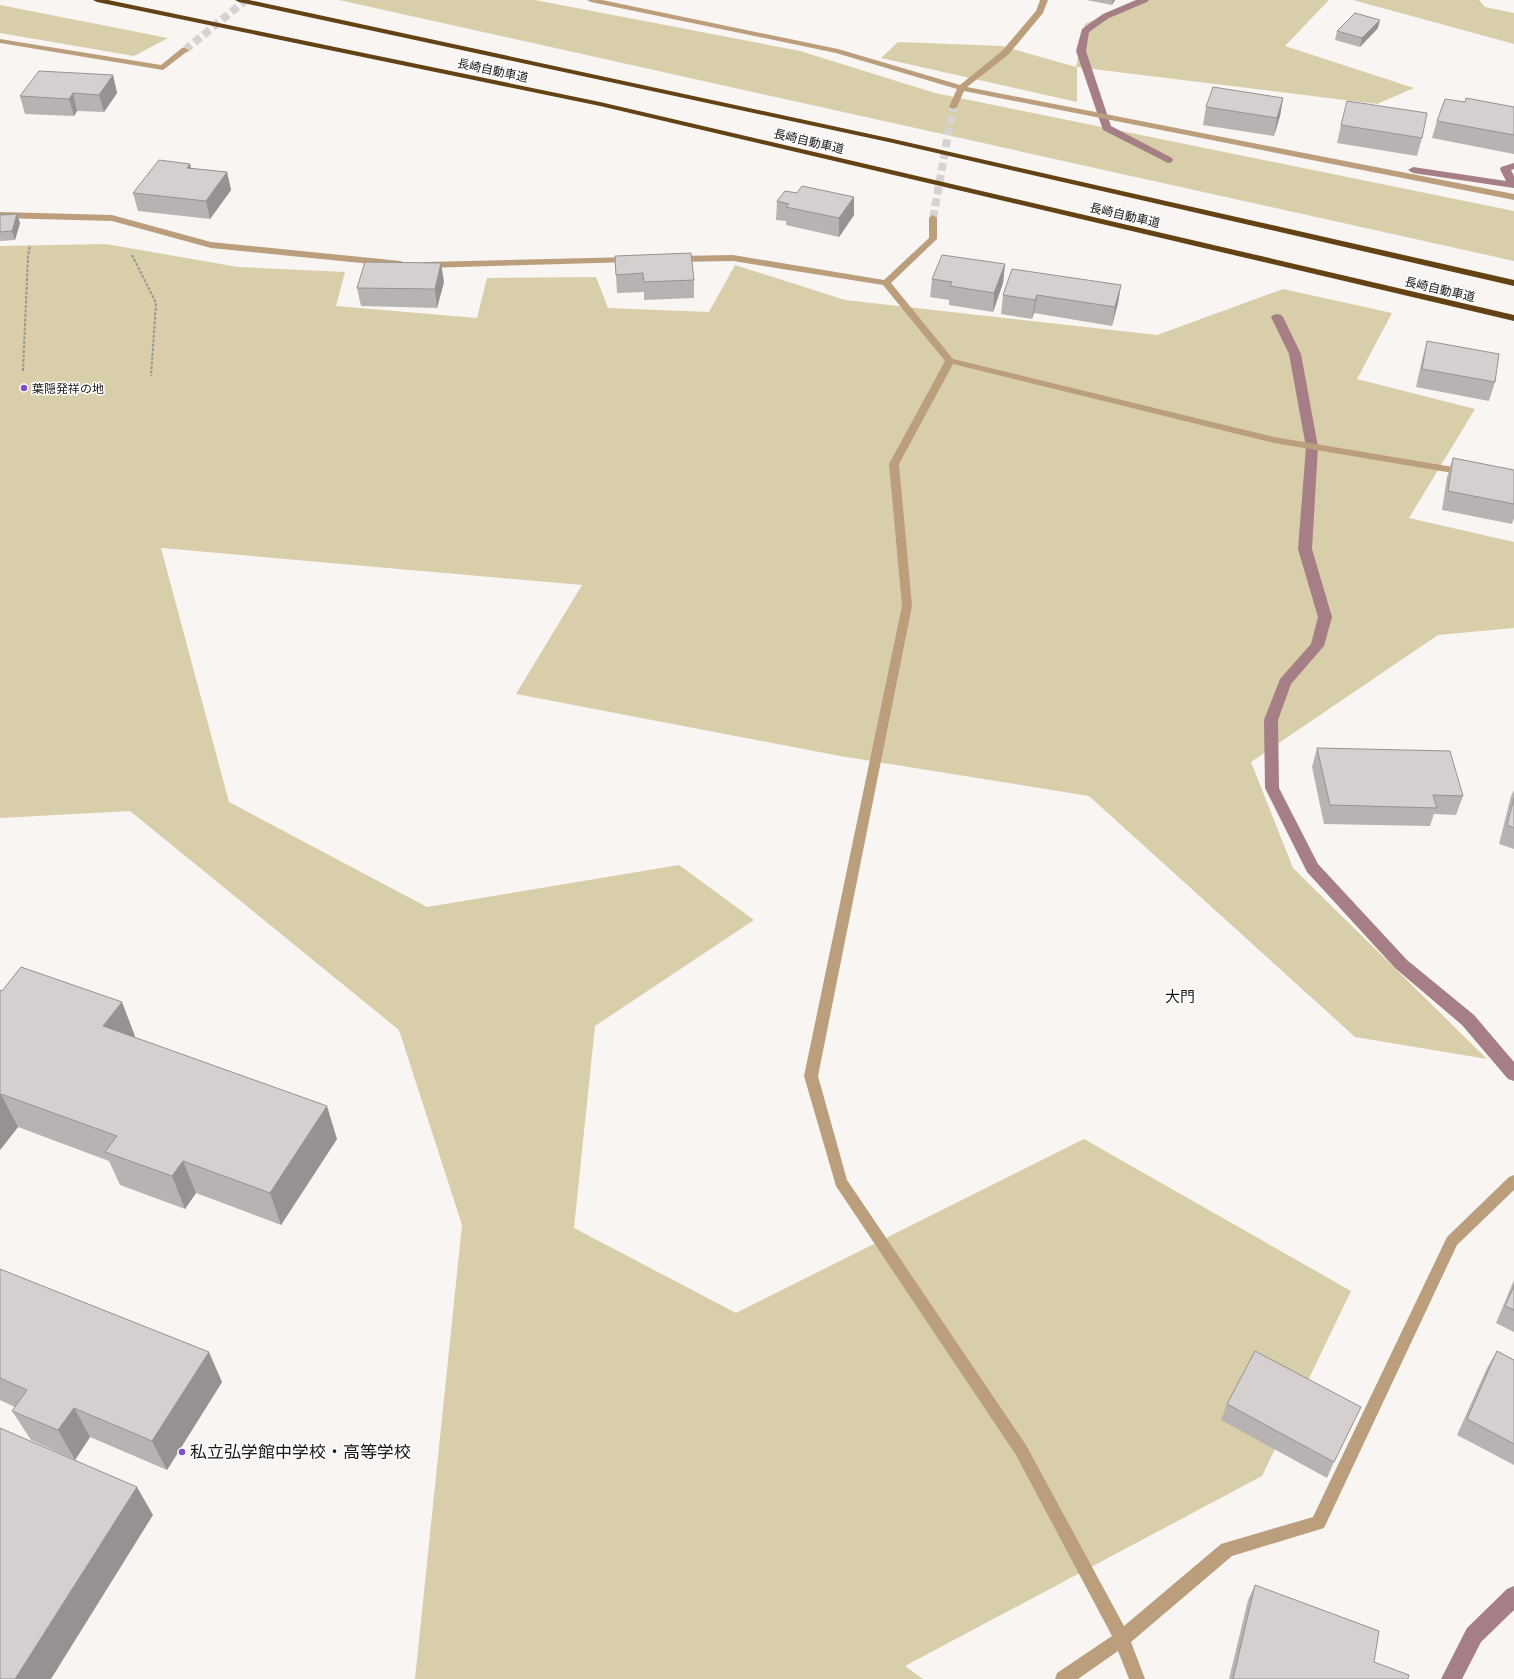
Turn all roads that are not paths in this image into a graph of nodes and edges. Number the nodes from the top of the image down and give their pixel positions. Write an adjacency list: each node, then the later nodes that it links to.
1 (97, 0): 16 (highway, 長崎自動車道)
2 (239, 0): 15 (highway, 長崎自動車道)
3 (591, 0): 7 (street)
4 (1044, 0): 7 (street)
5 (0, 41): 6 (street)
6 (185, 50)
7 (961, 88): 8 (street); 9 (street)
8 (952, 107)
9 (1514, 197)
10 (0, 215): 13 (street)
11 (933, 218): 14 (street)
12 (669, 259): 14 (street)
13 (637, 260)
14 (886, 283): 17 (street)
15 (1514, 283)
16 (1514, 318)
17 (950, 361): 18 (street); 20 (street)
18 (1475, 474)
19 (1514, 1181): 20 (street)
20 (1122, 1639): 21 (street); 22 (street)
21 (1063, 1679)
22 (1138, 1679)

